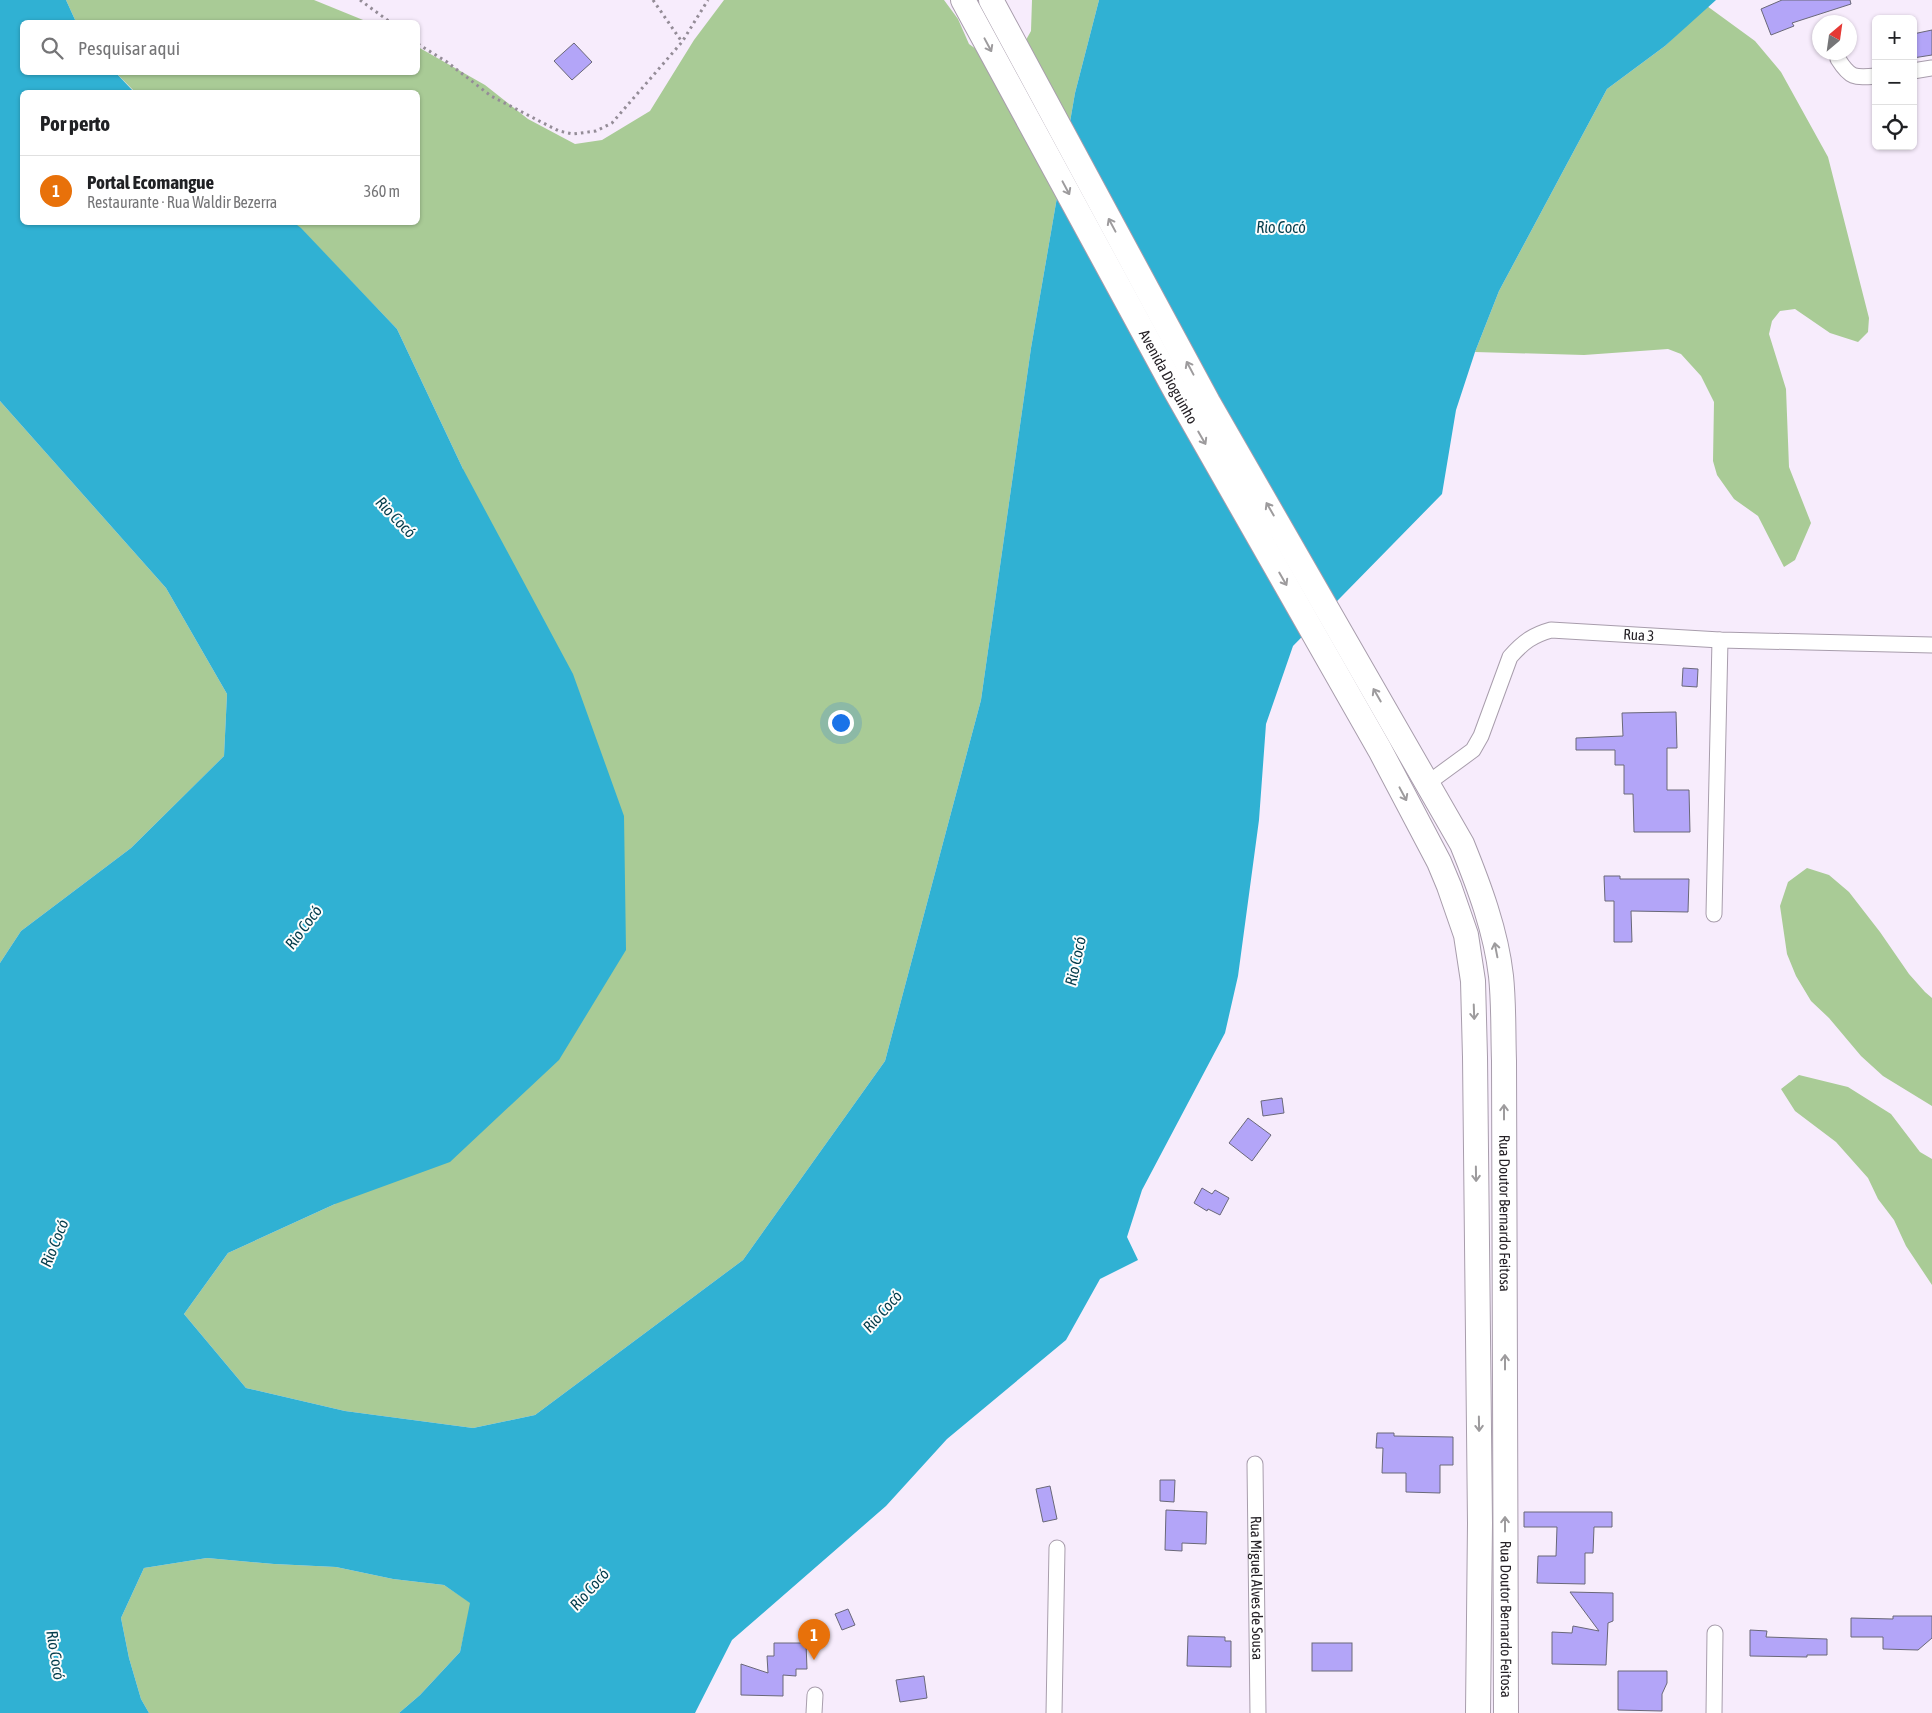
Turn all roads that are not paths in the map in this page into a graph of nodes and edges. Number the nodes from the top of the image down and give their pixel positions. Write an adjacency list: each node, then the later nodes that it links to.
1 (991, 0): 9 (main road, Avenida Dioguinho, one-way to 1)
2 (964, 1): 10 (main road, Avenida Dioguinho, one-way to 10)
3 (1839, 60): 6 (street)
4 (1932, 68): 5 (street)
5 (1917, 70)
6 (1872, 76)
7 (1720, 640): 8 (street, Rua 3); 11 (street, Rua 3); 12 (street)
8 (1932, 645)
9 (1401, 738): 11 (main road, Rua Doutor Bernardo Feitosa)
10 (1380, 750): 20 (main road, Rua Doutor Bernardo Feitosa, one-way to 20)
11 (1428, 784): 21 (main road, Rua Doutor Bernardo Feitosa, one-way to 11)
12 (1714, 914)
13 (1256, 1464): 19 (street, Rua Miguel Alves de Sousa)
14 (1056, 1548): 18 (street)
15 (1715, 1633): 22 (street)
16 (815, 1695): 17 (street)
17 (814, 1713)
18 (1054, 1713)
19 (1258, 1713)
20 (1478, 1713)
21 (1506, 1713)
22 (1714, 1713)

